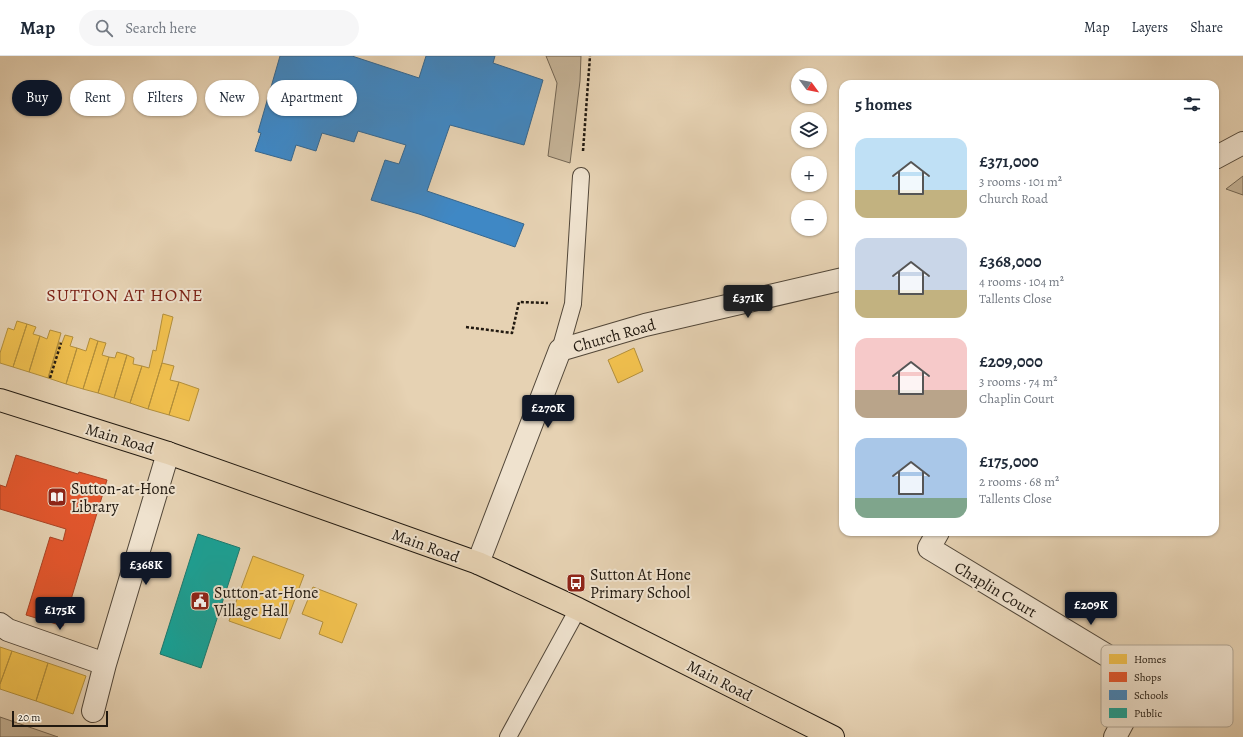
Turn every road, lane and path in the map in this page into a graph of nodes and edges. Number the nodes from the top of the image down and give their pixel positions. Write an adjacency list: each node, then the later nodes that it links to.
1 (590, 56): 4 (path)
2 (1243, 143): 3 (street)
3 (1219, 156)
4 (581, 176): 6 (lane)
5 (839, 281): 9 (street, Church Road)
6 (573, 304): 7 (path); 9 (lane)
7 (466, 327)
8 (61, 343): 10 (path)
9 (560, 350): 14 (street, Church Road)
10 (50, 378)
11 (0, 400): 12 (main road, Main Road)
12 (168, 453): 14 (main road, Main Road); 18 (street)
13 (936, 536): 17 (street, Chaplin Court)
14 (478, 563): 15 (main road, Main Road)
15 (578, 609): 21 (lane); 22 (main road, Main Road)
16 (0, 624): 18 (street)
17 (1101, 652)
18 (106, 664): 19 (street)
19 (93, 711)
20 (1121, 727): 23 (street, Chaplin Court)
21 (508, 737)
22 (832, 737)
23 (1116, 737)

